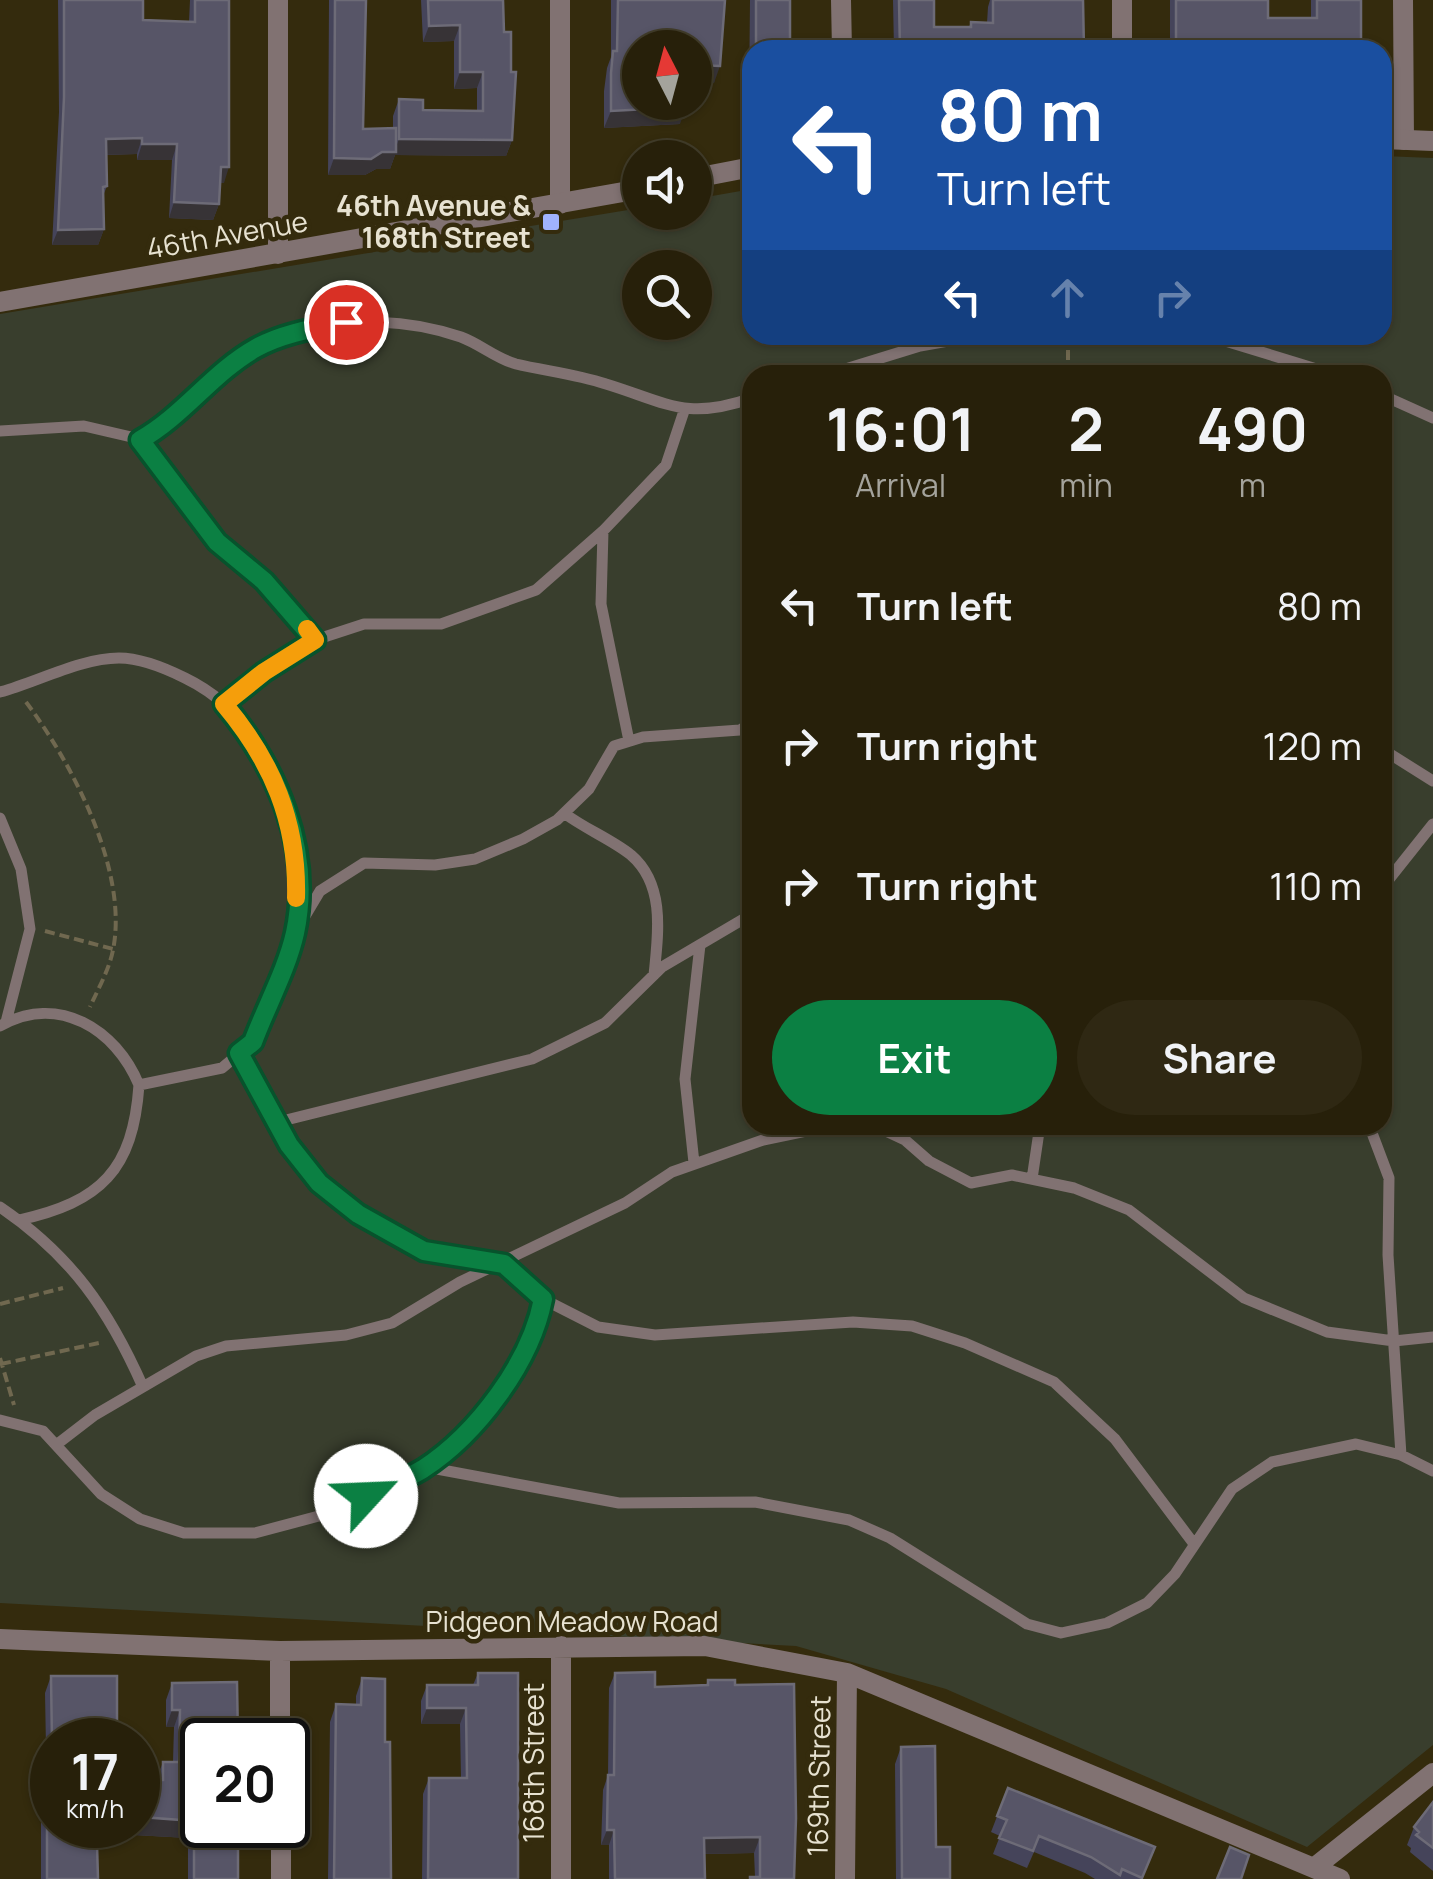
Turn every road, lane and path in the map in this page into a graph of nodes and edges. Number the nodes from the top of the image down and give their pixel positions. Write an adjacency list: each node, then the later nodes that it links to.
1 (278, 0): 14 (street)
2 (560, 0): 13 (street)
3 (842, 0): 6 (street)
4 (1122, 0): 7 (street)
5 (1404, 0): 8 (street)
6 (842, 40)
7 (1122, 40)
8 (1393, 139): 9 (street)
9 (1433, 141)
10 (742, 169): 11 (street)
11 (712, 175)
12 (622, 192): 13 (street, 46th Avenue)
13 (560, 204): 14 (street, 46th Avenue)
14 (278, 254): 15 (street, 46th Avenue)
15 (0, 302)
16 (926, 345): 18 (lane)
17 (1238, 345): 19 (lane)
18 (858, 365)
19 (1303, 365)
20 (1392, 399): 23 (lane)
21 (742, 401): 22 (lane)
22 (684, 411): 25 (lane); 26 (lane)
23 (1433, 418)
24 (0, 432): 25 (lane)
25 (140, 440): 27 (lane)
26 (603, 531): 27 (lane); 32 (lane)
27 (315, 640): 30 (lane)
28 (15, 688): 29 (lane); 30 (lane); 43 (path)
29 (0, 692)
30 (224, 704): 41 (lane)
31 (742, 729): 32 (lane)
32 (629, 741): 35 (lane)
33 (1392, 755): 34 (lane)
34 (1433, 782)
35 (564, 813): 41 (lane); 44 (lane)
36 (0, 818): 40 (lane)
37 (1433, 824): 38 (lane)
38 (1392, 875)
39 (742, 920): 42 (lane)
40 (30, 929): 43 (path); 46 (lane)
41 (295, 933): 47 (lane)
42 (700, 945): 44 (lane); 54 (lane)
43 (113, 950): 45 (path)
44 (654, 975): 49 (lane)
45 (84, 1021): 46 (lane); 48 (lane)
46 (3, 1024)
47 (239, 1053): 48 (lane); 49 (lane)
48 (140, 1085): 57 (lane)
49 (278, 1122): 58 (lane)
50 (787, 1135): 54 (lane)
51 (894, 1135): 55 (lane)
52 (1039, 1135): 55 (lane)
53 (1373, 1135): 64 (lane)
54 (694, 1163): 58 (lane)
55 (1032, 1179): 64 (lane)
56 (0, 1207): 57 (lane)
57 (19, 1220): 59 (lane)
58 (504, 1264): 60 (lane); 66 (lane)
59 (84, 1282): 61 (path); 63 (lane)
60 (543, 1299): 71 (lane); 73 (lane)
61 (0, 1304)
62 (1433, 1337): 64 (lane)
63 (121, 1338): 65 (path); 66 (lane)
64 (1394, 1341): 70 (lane)
65 (1, 1361): 68 (path)
66 (143, 1387): 69 (lane)
67 (0, 1420): 68 (lane)
68 (20, 1424): 69 (lane)
69 (56, 1445): 71 (lane)
70 (1400, 1455): 72 (lane); 73 (lane)
71 (426, 1467): 73 (lane)
72 (1433, 1472)
73 (1194, 1544)
74 (0, 1638): 76 (street, Pidgeon Meadow Road)
75 (561, 1646): 76 (street, Pidgeon Meadow Road); 77 (street, Pidgeon Meadow Road); 83 (street, 168th Street)
76 (280, 1650): 78 (street)
77 (848, 1673): 81 (street, Pidgeon Meadow Road); 84 (street, 169th Street)
78 (280, 1718)
79 (1433, 1773): 81 (street)
80 (280, 1848): 82 (street)
81 (1315, 1867): 85 (street, Pidgeon Meadow Road)
82 (280, 1879)
83 (561, 1879)
84 (845, 1879)
85 (1340, 1879)

